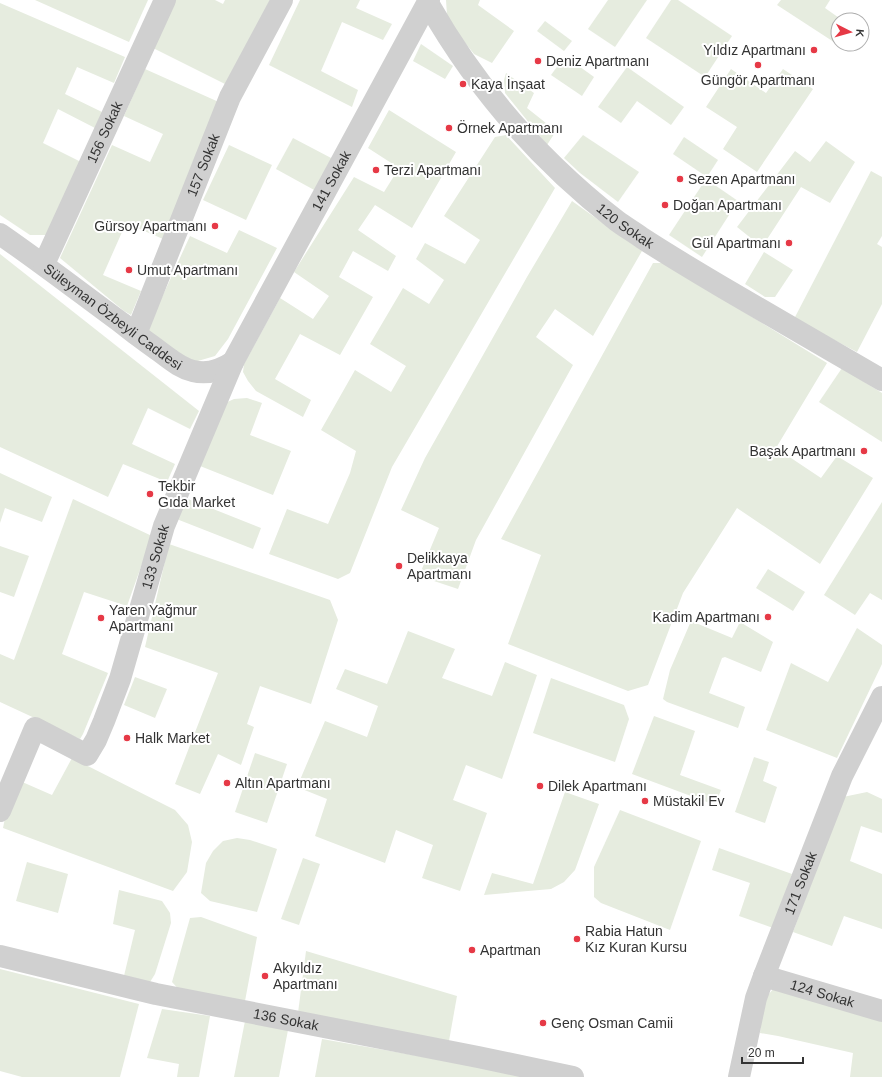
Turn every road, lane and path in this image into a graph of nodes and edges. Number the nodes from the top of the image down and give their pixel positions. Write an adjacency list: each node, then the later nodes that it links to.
1 (165, 0): 5 (street, 156 Sokak)
2 (282, 0): 6 (street, 157 Sokak)
3 (428, 2): 7 (street, 141 Sokak); 8 (street, 120 Sokak)
4 (0, 234): 5 (street, Süleyman Özbeyli Caddesi)
5 (44, 264): 6 (street, Süleyman Özbeyli Caddesi)
6 (136, 334): 7 (street, Süleyman Özbeyli Caddesi)
7 (233, 362): 10 (street, 133 Sokak)
8 (882, 380)
9 (882, 697): 12 (street, 171 Sokak)
10 (0, 811)
11 (0, 956): 14 (street, 136 Sokak)
12 (764, 976): 13 (street, 124 Sokak); 15 (street, 171 Sokak)
13 (882, 1011)
14 (573, 1077)
15 (739, 1077)

